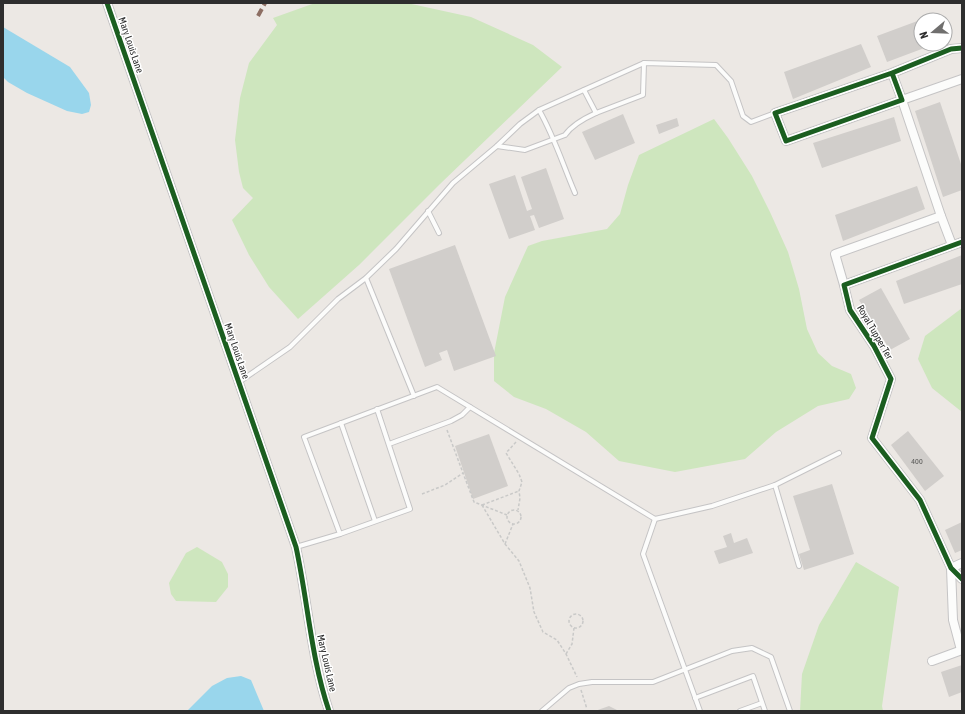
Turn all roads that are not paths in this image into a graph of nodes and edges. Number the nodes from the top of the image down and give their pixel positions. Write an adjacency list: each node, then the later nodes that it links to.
1 (107, 3): 21 (street, Mary Louis Lane)
2 (962, 48): 4 (street)
3 (644, 63): 6 (lane); 9 (lane); 10 (lane)
4 (892, 73): 7 (street); 10 (street)
5 (962, 79): 7 (street)
6 (584, 90): 8 (lane); 9 (lane)
7 (902, 100): 10 (street); 15 (street)
8 (539, 110): 11 (lane); 12 (lane)
9 (596, 113): 11 (lane)
10 (775, 113)
11 (554, 140): 12 (lane); 13 (lane)
12 (497, 146): 14 (lane)
13 (575, 193)
14 (428, 211): 16 (lane); 19 (lane)
15 (941, 216): 18 (street); 20 (street, Royal Tupper Ter)
16 (439, 233)
17 (962, 242): 18 (street)
18 (952, 245): 20 (street)
19 (366, 278): 21 (lane); 22 (lane)
20 (844, 285): 35 (street, Royal Tupper Ter)
21 (238, 382): 32 (street, Mary Louis Lane)
22 (414, 396): 23 (lane); 24 (lane)
23 (470, 407): 26 (lane); 29 (lane)
24 (377, 409): 25 (lane); 26 (lane)
25 (341, 423): 30 (lane); 31 (lane)
26 (389, 444): 30 (lane)
27 (839, 453): 28 (lane)
28 (775, 485): 29 (lane); 34 (lane)
29 (655, 519): 39 (lane)
30 (375, 521): 31 (lane)
31 (340, 534): 32 (lane)
32 (296, 547): 42 (street, Mary Louis Lane)
33 (962, 563): 35 (street)
34 (799, 566)
35 (951, 568): 36 (street, Royal Tupper Ter); 37 (street, Royal Tupper Ter)
36 (962, 579)
37 (961, 650): 38 (street, Royal Tupper Ter)
38 (932, 661)
39 (685, 669): 40 (lane); 43 (lane); 47 (lane)
40 (695, 698): 41 (lane); 44 (lane)
41 (762, 703): 45 (lane); 46 (lane)
42 (330, 711)
43 (542, 711)
44 (700, 711)
45 (740, 711)
46 (765, 711)
47 (790, 711)

